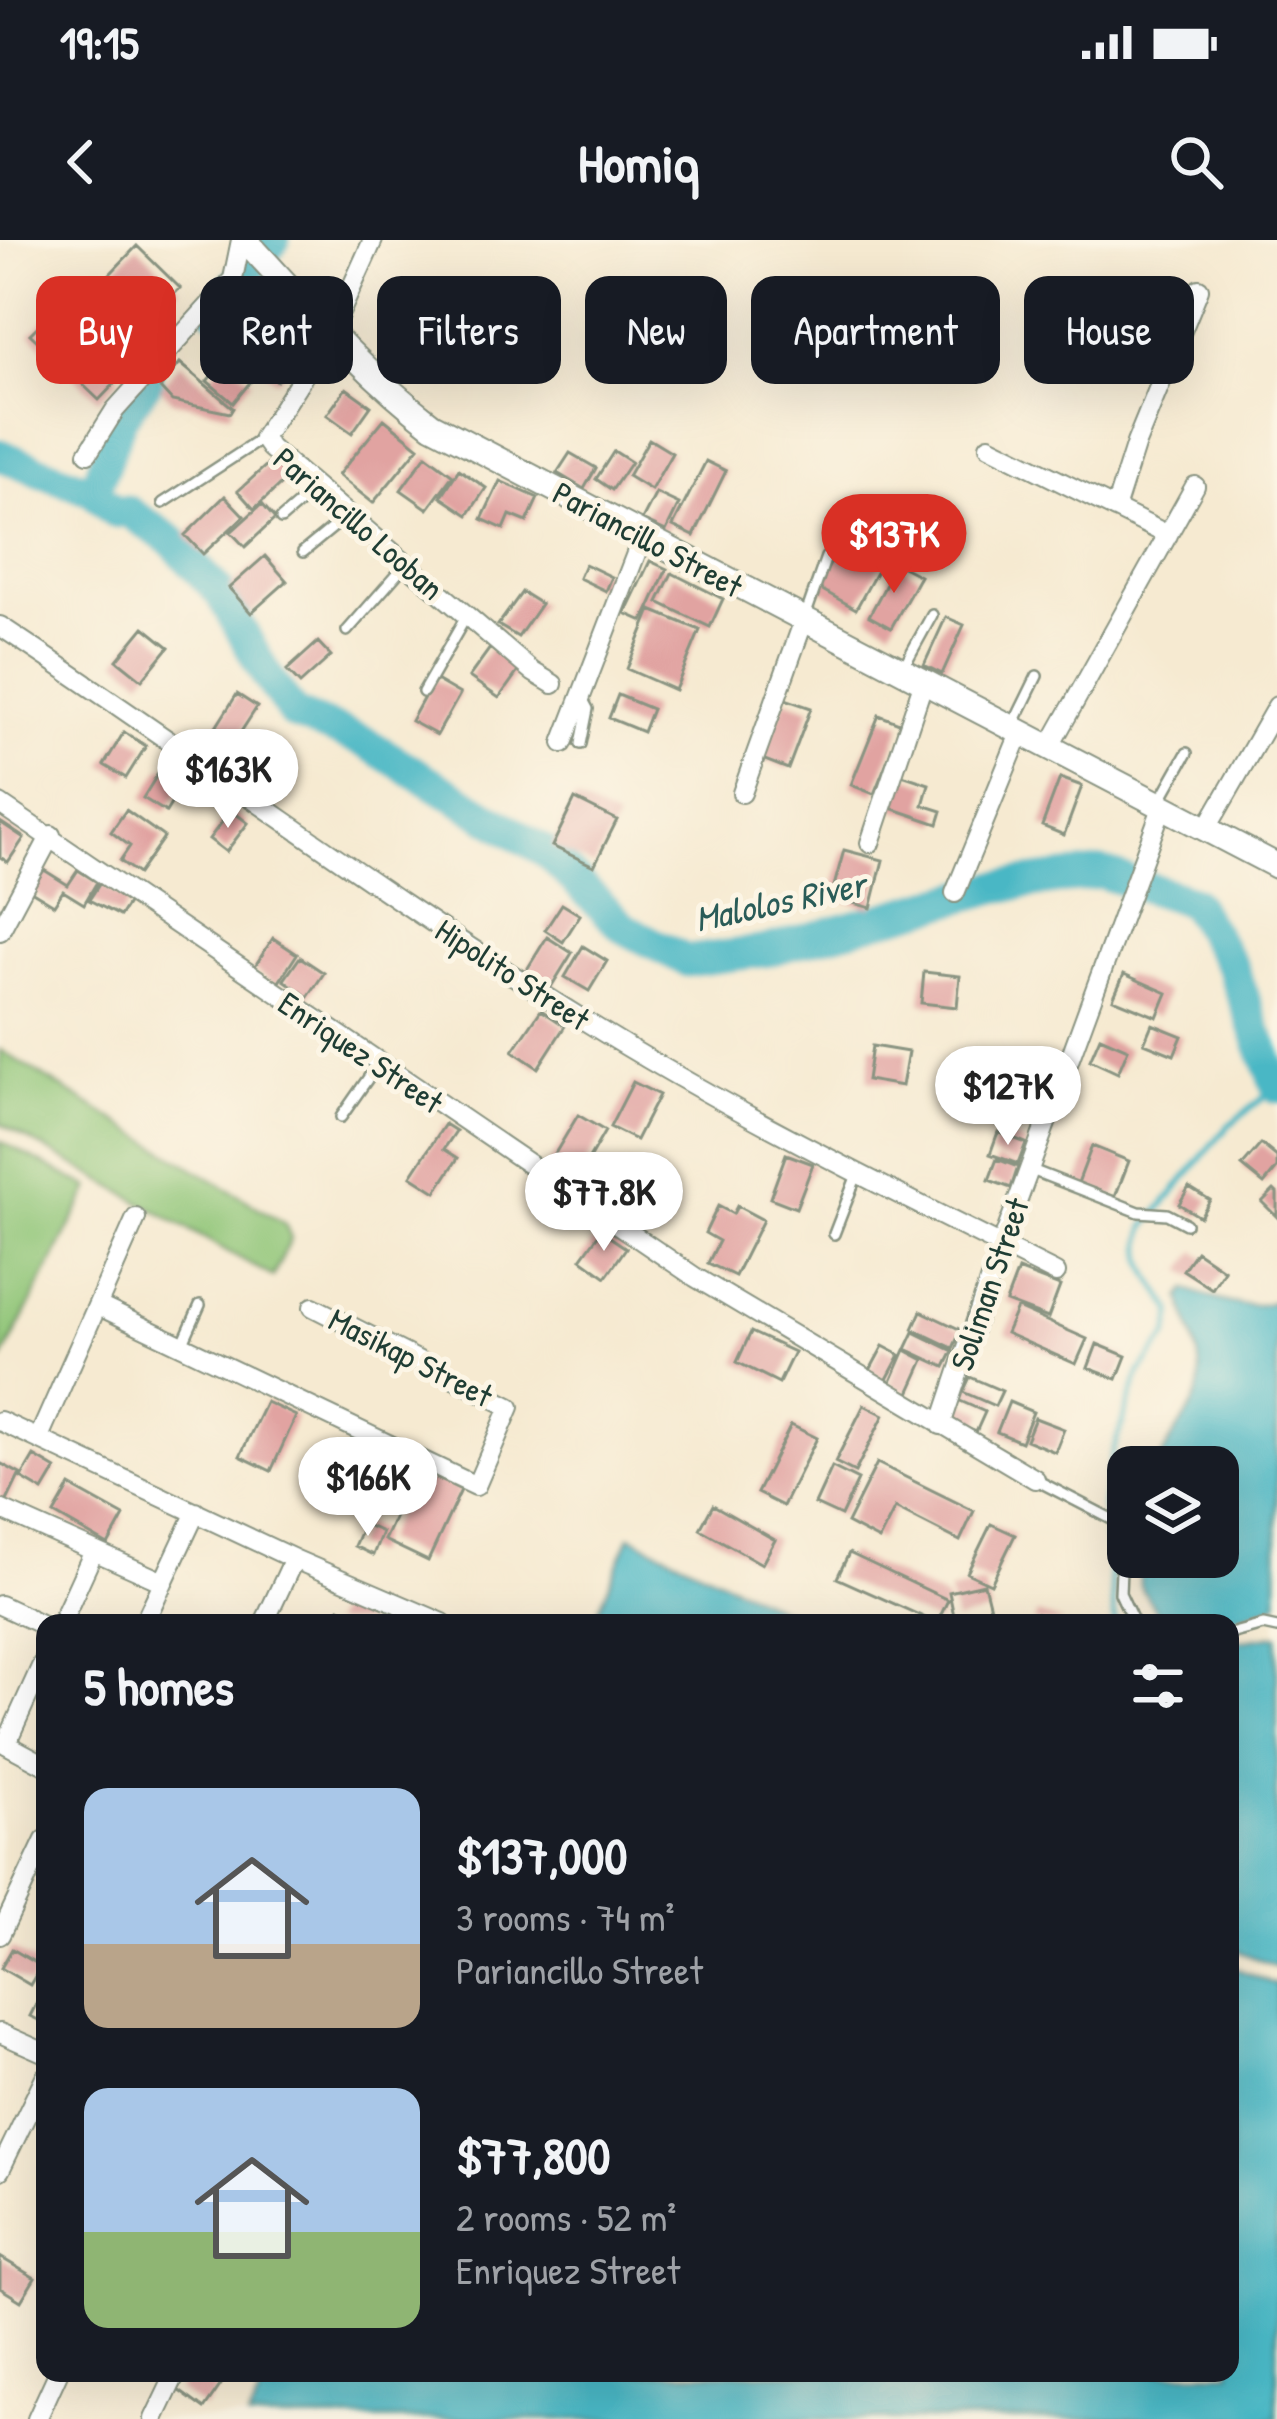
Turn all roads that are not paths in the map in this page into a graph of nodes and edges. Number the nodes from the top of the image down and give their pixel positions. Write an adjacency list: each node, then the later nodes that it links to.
1 (244, 240): 3 (main road, Pariancillo Street); 10 (street)
2 (373, 240): 4 (street, Pariancillo Looban)
3 (278, 276)
4 (353, 285)
5 (1199, 289): 14 (street)
6 (353, 355): 18 (main road, Pariancillo Street)
7 (298, 384): 8 (street, Pariancillo Looban)
8 (263, 438): 12 (street, Pariancillo Looban); 13 (lane)
9 (988, 446): 14 (street)
10 (88, 453)
11 (1195, 486): 17 (street)
12 (317, 488): 15 (street, Pariancillo Looban); 16 (lane)
13 (163, 503)
14 (1115, 509): 17 (street)
15 (348, 515): 19 (lane); 21 (street, Pariancillo Looban)
16 (281, 519)
17 (1168, 535): 34 (street)
18 (642, 538): 24 (main road, Pariancillo Street); 29 (street)
19 (302, 553)
20 (826, 557): 24 (lane)
21 (405, 565): 22 (street, Pariancillo Looban); 26 (lane)
22 (467, 615): 29 (street, Pariancillo Looban); 30 (lane)
23 (932, 615): 27 (lane)
24 (804, 620): 27 (main road, Pariancillo Street); 36 (street)
25 (0, 626): 48 (street, Hipolito Street)
26 (347, 631)
27 (913, 676): 32 (main road, Pariancillo Street); 41 (street)
28 (1037, 676): 32 (lane)
29 (567, 691): 33 (street)
30 (423, 692)
31 (1277, 706): 39 (street)
32 (1016, 729): 34 (main road, Pariancillo Street); 43 (street)
33 (572, 744)
34 (1050, 746): 38 (main road, Pariancillo Street)
35 (1186, 753): 38 (lane)
36 (742, 793)
37 (0, 804): 40 (street, Enriquez Street)
38 (1161, 804): 39 (main road, Pariancillo Street); 47 (street, Soliman Street)
39 (1207, 828): 42 (main road, Pariancillo Street)
40 (51, 836): 44 (street); 45 (street, Enriquez Street)
41 (870, 843)
42 (1277, 866)
43 (956, 893)
44 (0, 931)
45 (378, 1064): 46 (lane); 59 (street, Enriquez Street)
46 (341, 1117)
47 (1029, 1169): 50 (lane); 52 (street, Soliman Street)
48 (858, 1172): 51 (lane); 52 (street, Hipolito Street)
49 (136, 1218): 54 (street)
50 (1186, 1224)
51 (834, 1234)
52 (1001, 1246): 53 (street, Hipolito Street); 59 (street, Soliman Street)
53 (1056, 1274)
54 (99, 1306): 57 (street, Masikap Street); 60 (street)
55 (200, 1306): 57 (lane)
56 (313, 1307): 57 (street, Masikap Street)
57 (182, 1346)
58 (0, 1420): 60 (street)
59 (941, 1425): 61 (street, Enriquez Street)
60 (39, 1437): 63 (street)
61 (1035, 1479): 72 (lane)
62 (0, 1508): 64 (street)
63 (196, 1512): 65 (street); 66 (street)
64 (94, 1551): 66 (street); 68 (street)
65 (294, 1559): 70 (street); 71 (street)
66 (163, 1582): 69 (street)
67 (0, 1605): 73 (street)
68 (65, 1614)
69 (148, 1614)
70 (268, 1614)
71 (409, 1614)
72 (1130, 1614)
73 (36, 1622)
74 (1277, 1628): 75 (lane)
75 (1239, 1631)
76 (36, 1678): 77 (street)
77 (36, 1761)
78 (36, 1859): 79 (street)
79 (0, 1935)
80 (0, 2032): 81 (street)
81 (36, 2050)
82 (36, 2096): 83 (street)
83 (0, 2170)
84 (54, 2382): 86 (street)
85 (172, 2382): 87 (street)
86 (37, 2419)
87 (154, 2419)

